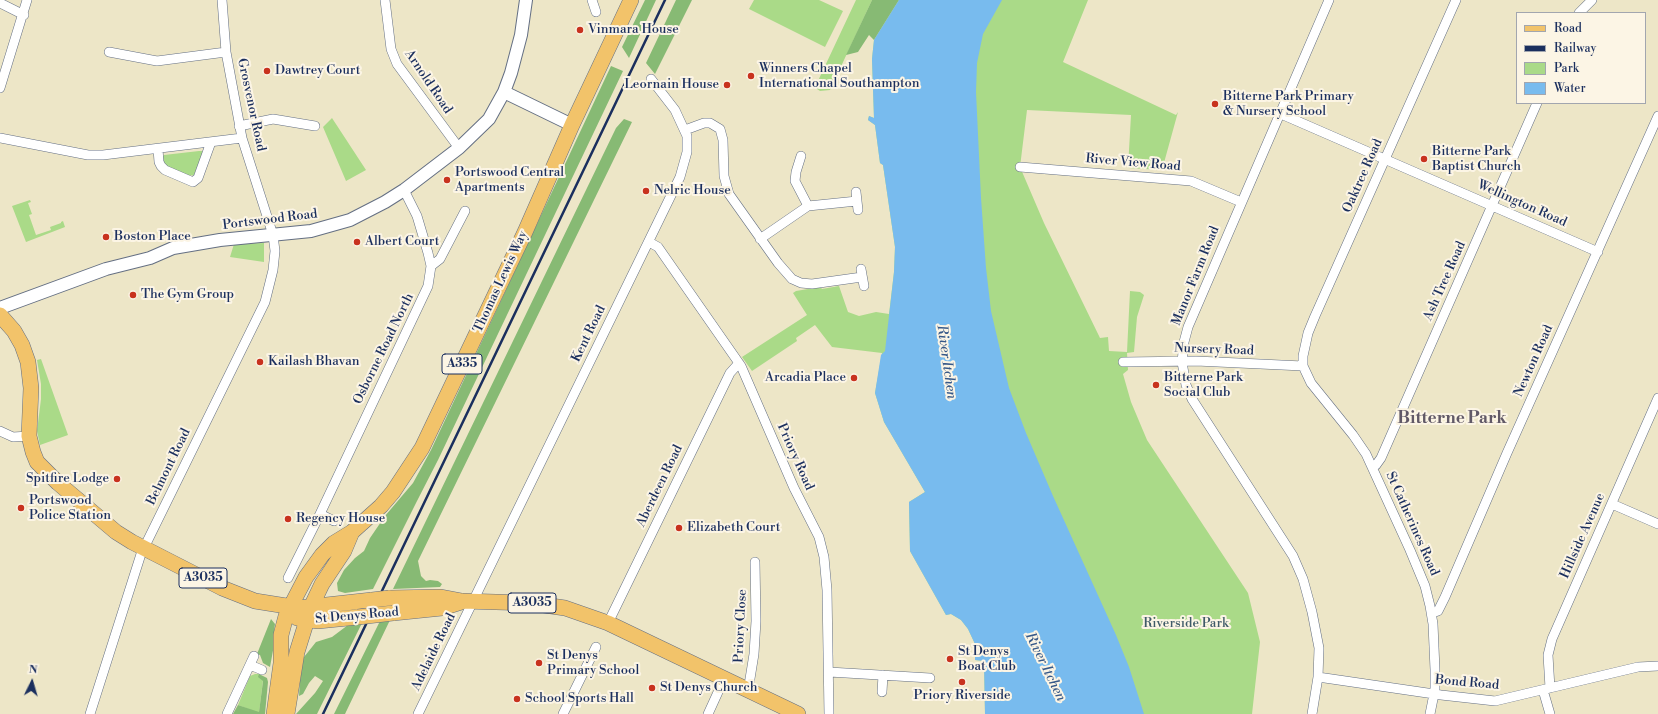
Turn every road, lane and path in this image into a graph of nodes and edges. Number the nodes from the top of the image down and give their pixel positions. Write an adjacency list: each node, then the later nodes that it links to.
1 (28, 0): 13 (street)
2 (224, 0): 15 (street, Grosvenor Road)
3 (385, 0): 29 (street, Arnold Road)
4 (526, 0): 18 (street, Portswood Road)
5 (592, 0): 11 (street)
6 (631, 0): 22 (main road, Thomas Lewis Way / A335)
7 (1329, 0): 20 (street, Manor Farm Road)
8 (1456, 0): 32 (street, Oaktree Road)
9 (1592, 0): 12 (street)
10 (0, 3): 13 (street)
11 (596, 12)
12 (1580, 12)
13 (24, 15): 17 (street)
14 (109, 52): 15 (street)
15 (226, 52): 23 (street, Grosvenor Road)
16 (651, 79): 25 (street, Kent Road)
17 (0, 88)
18 (504, 92): 22 (street); 29 (street, Portswood Road)
19 (1537, 104): 37 (street, Ash Tree Road)
20 (1281, 114): 32 (street, Wellington Road); 36 (street, Manor Farm Road)
21 (1658, 116): 43 (street, Newton Road)
22 (572, 125): 60 (main road, Thomas Lewis Way / A335)
23 (240, 126): 24 (street); 27 (street, Grosvenor Road)
24 (315, 126)
25 (685, 130): 41 (street); 42 (street, Kent Road)
26 (0, 138): 30 (street)
27 (242, 138): 28 (street); 40 (street, Grosvenor Road)
28 (211, 142): 30 (street); 30 (street)
29 (459, 148): 34 (street, Portswood Road)
30 (158, 149)
31 (801, 156): 38 (street)
32 (1385, 159): 37 (street, Wellington Road); 51 (street, Oaktree Road)
33 (1020, 167): 36 (street, River View Road)
34 (404, 190): 40 (street, Portswood Road); 44 (street, Osborne Road North)
35 (857, 201): 38 (street)
36 (1241, 202): 49 (street, Manor Farm Road)
37 (1492, 205): 43 (street, Wellington Road); 55 (street, Ash Tree Road)
38 (808, 206): 41 (street)
39 (461, 215): 44 (street)
40 (273, 235): 46 (street, Portswood Road); 61 (street, Belmont Road)
41 (760, 239): 45 (street)
42 (649, 242): 50 (street, Priory Road); 65 (street, Kent Road)
43 (1598, 252): 69 (street, Newton Road)
44 (431, 266): 57 (street, Osborne Road North)
45 (862, 277)
46 (0, 308)
47 (0, 315): 54 (main road, St Denys Road / A3035)
48 (1123, 362): 49 (street, Nursery Road)
49 (1182, 362): 51 (street, Nursery Road); 78 (street, Manor Farm Road)
50 (739, 363): 70 (street, Aberdeen Road); 76 (street, Priory Road)
51 (1303, 366): 55 (street, St Catherines Road)
52 (1658, 398): 56 (street, Hillside Avenue)
53 (0, 431): 54 (street)
54 (29, 436): 61 (main road, St Denys Road / A3035)
55 (1372, 467): 69 (street, St Catherines Road)
56 (1612, 504): 59 (street); 81 (street, Hillside Avenue)
57 (320, 514): 58 (street); 64 (street, Osborne Road North)
58 (334, 520)
59 (1658, 524)
60 (352, 532): 63 (main road, Thomas Lewis Way / A335); 68 (main road, Thomas Lewis Way / A335)
61 (143, 548): 68 (main road, St Denys Road / A3035); 85 (street, Belmont Road)
62 (754, 562): 82 (street, Priory Close)
63 (334, 564): 66 (main road); 68 (main road, Thomas Lewis Way / A335)
64 (288, 578)
65 (467, 601): 67 (main road, St Denys Road / A3035); 70 (main road, St Denys Road / A3035); 89 (street, Adelaide Road)
66 (342, 604): 67 (main road, St Denys Road / A3035, bridge); 68 (main road, St Denys Road / A3035)
67 (391, 606): 68 (main road, St Denys Road / A3035, bridge)
68 (298, 613): 87 (main road); 88 (main road, Thomas Lewis Way / A335)
69 (1432, 613): 84 (street, St Catherines Road)
70 (608, 623): 80 (main road, St Denys Road / A3035)
71 (596, 647): 72 (street)
72 (589, 660): 73 (street); 90 (street)
73 (598, 664)
74 (1658, 666): 81 (street, Bond Road)
75 (262, 670): 86 (street)
76 (829, 672): 77 (street); 93 (street, Priory Road)
77 (883, 675): 79 (street); 83 (street)
78 (1318, 677): 84 (street, Bond Road); 94 (street, Manor Farm Road)
79 (930, 678)
80 (724, 679): 82 (main road, St Denys Road / A3035); 91 (street)
81 (1547, 689): 84 (street, Bond Road); 96 (street, Hillside Avenue)
82 (748, 691): 92 (main road, St Denys Road / A3035)
83 (882, 692)
84 (1434, 694): 95 (street, St Catherines Road)
85 (90, 714)
86 (227, 714)
87 (274, 714)
88 (287, 714)
89 (418, 714)
90 (563, 714)
91 (708, 714)
92 (798, 714)
93 (828, 714)
94 (1312, 714)
95 (1430, 714)
96 (1550, 714)

